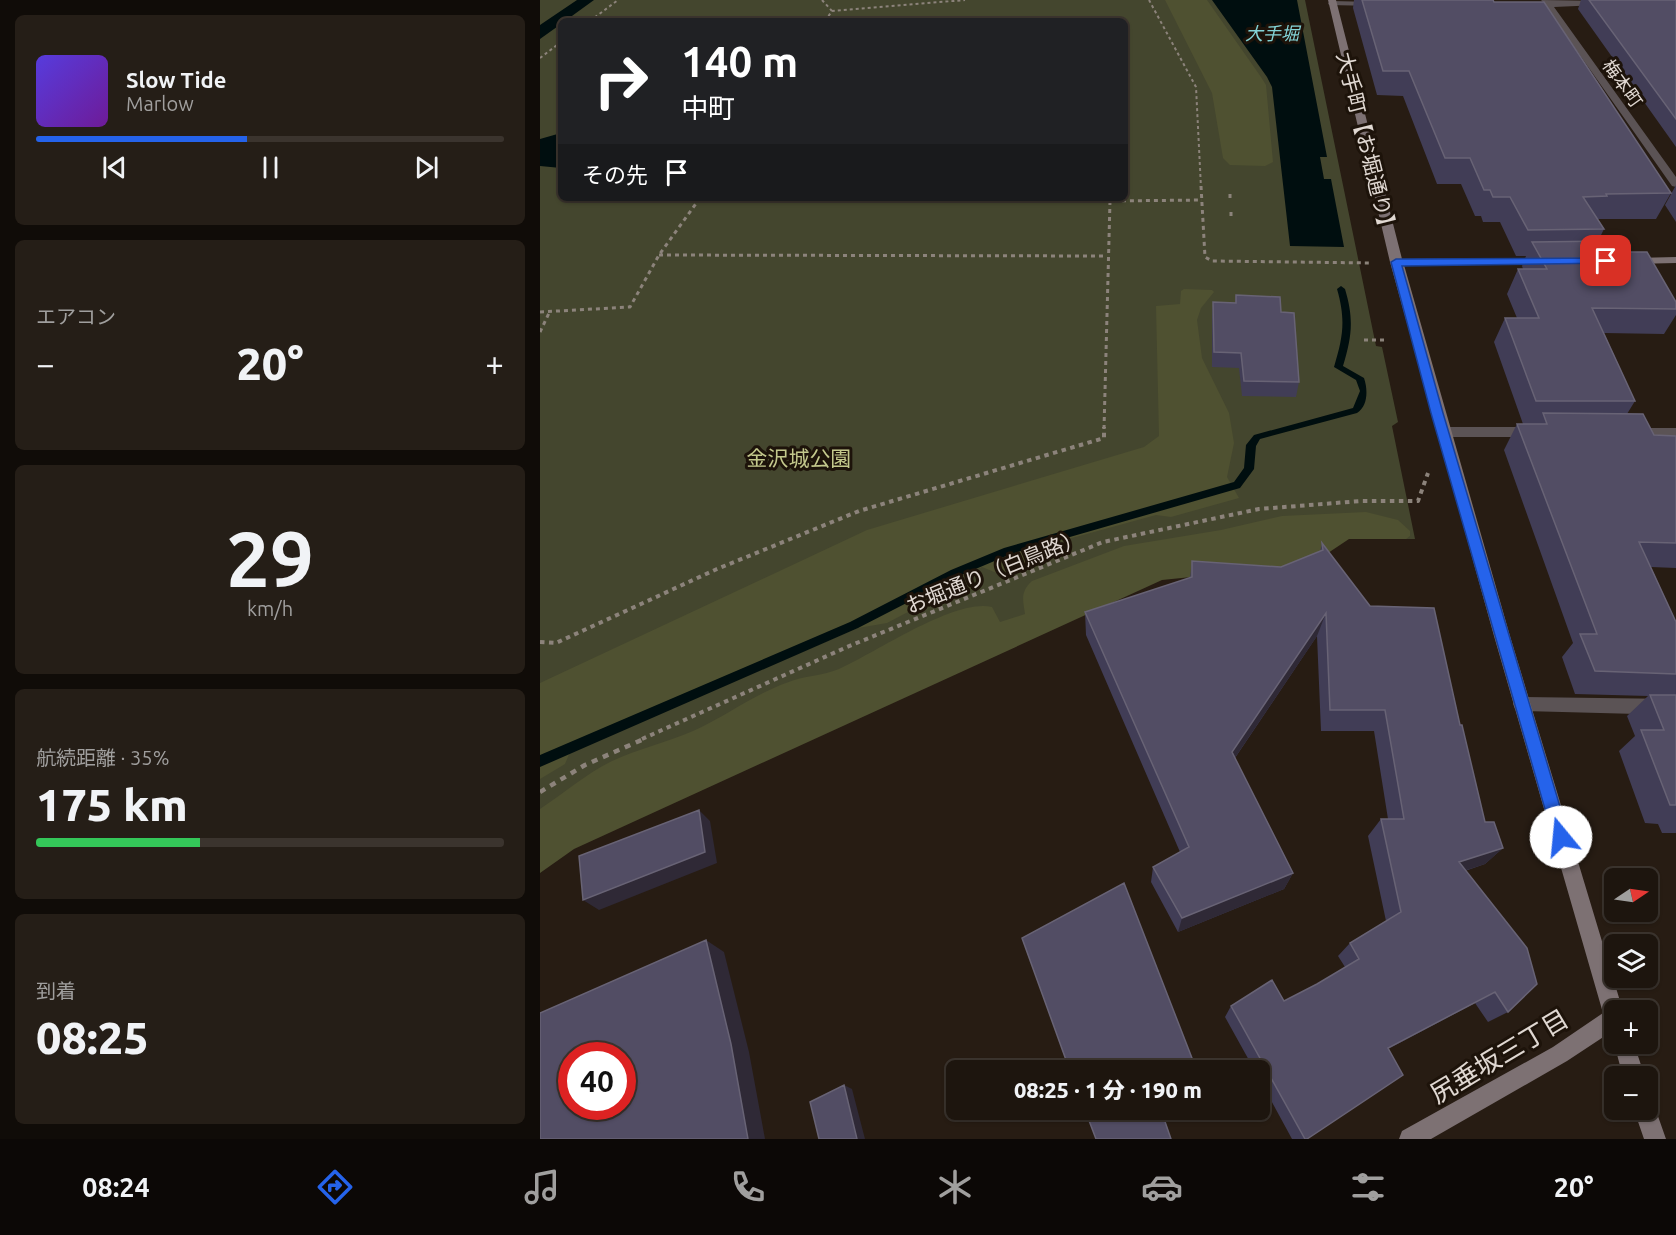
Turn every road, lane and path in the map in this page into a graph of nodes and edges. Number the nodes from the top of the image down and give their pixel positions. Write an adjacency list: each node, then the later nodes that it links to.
1 (618, 0): 11 (path)
2 (822, 0): 10 (path)
3 (965, 0): 10 (path)
4 (1149, 0): 16 (path)
5 (1332, 2): 8 (street); 25 (street, 大手町【お堀通り】)
6 (1547, 3): 7 (street); 9 (street); 15 (street, 梅本町)
7 (1608, 3)
8 (1378, 4)
9 (1515, 5)
10 (832, 11): 12 (path)
11 (594, 18)
12 (827, 18)
13 (558, 44): 14 (path)
14 (540, 58)
15 (1676, 183)
16 (1202, 200): 19 (path); 25 (path)
17 (698, 201): 20 (path)
18 (1110, 201): 21 (path)
19 (1128, 201)
20 (659, 255): 21 (path); 26 (path)
21 (1107, 256): 35 (path)
22 (1676, 260): 24 (street)
23 (1560, 261): 25 (street)
24 (1618, 261)
25 (1396, 262): 31 (street, 大手町【お堀通り】)
26 (550, 311): 27 (path); 28 (path)
27 (540, 312)
28 (540, 332)
29 (1364, 340): 30 (path)
30 (1386, 340)
31 (1443, 432): 32 (street); 36 (street, 大手町【お堀通り】); 38 (path, お堀通り（白鳥路）)
32 (1548, 432)
33 (1618, 433): 34 (street)
34 (1676, 433)
35 (540, 642)
36 (1521, 704): 37 (street); 39 (street, 大手町【お堀通り】)
37 (1676, 707)
38 (540, 792)
39 (1609, 1000)
40 (1604, 1023): 42 (street, 尻垂坂三丁目)
41 (1648, 1120): 43 (street)
42 (1410, 1139)
43 (1654, 1139)

